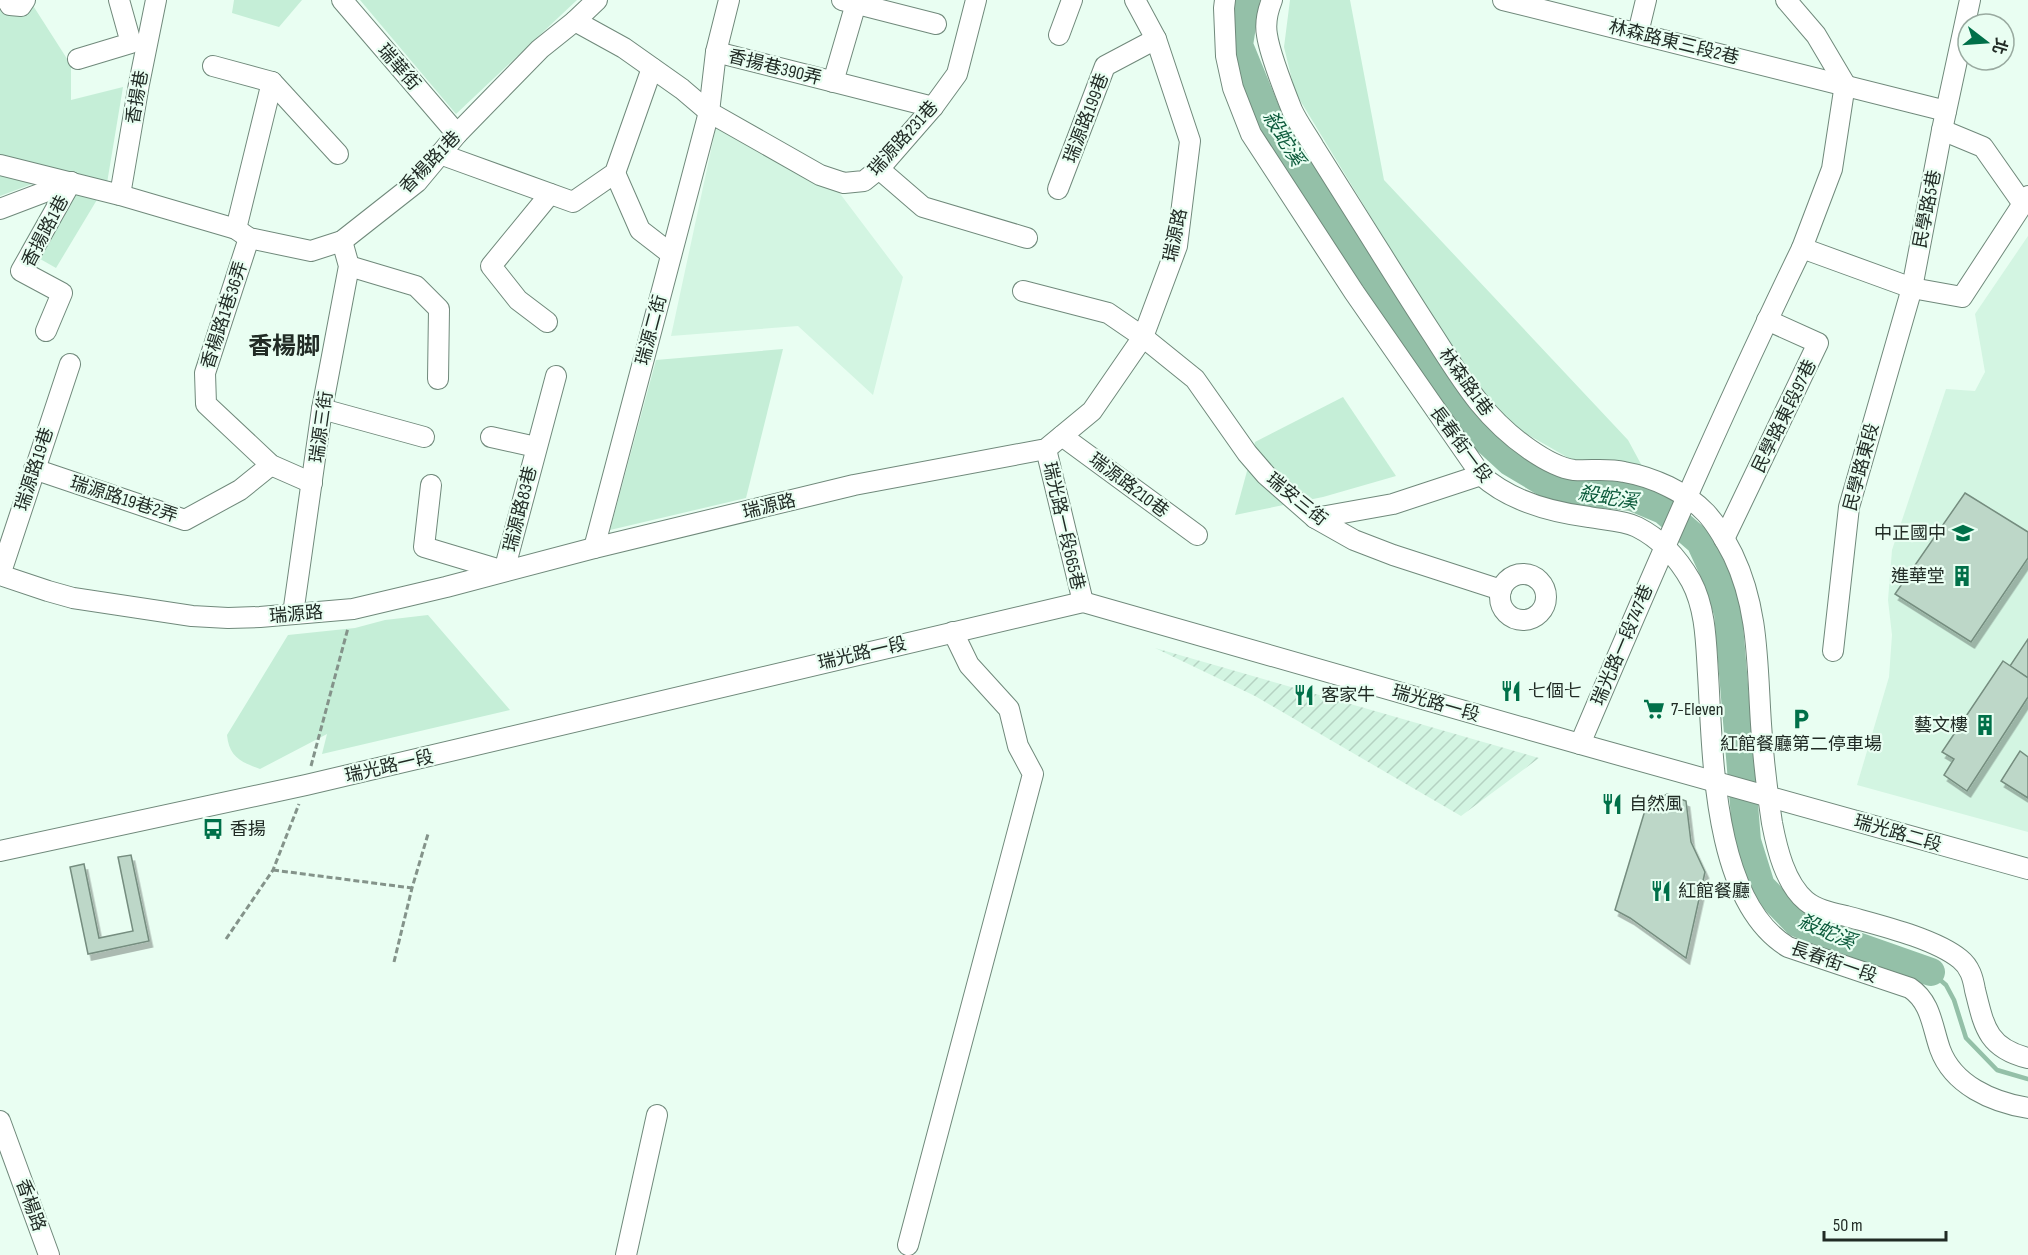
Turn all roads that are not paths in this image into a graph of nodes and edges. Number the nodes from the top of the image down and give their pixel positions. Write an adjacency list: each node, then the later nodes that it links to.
1 (7, 0): 2 (street)
2 (25, 0)
3 (119, 0): 25 (street, 香揚巷)
4 (156, 0): 43 (street, 香揚巷)
5 (342, 0): 34 (street, 瑞華街)
6 (597, 0): 19 (street)
7 (729, 0): 24 (street)
8 (976, 0): 31 (street, 瑞源路231巷)
9 (1072, 0): 22 (street)
10 (1135, 0): 23 (street, 瑞源路)
11 (1225, 0): 69 (street, 長春街一段)
12 (1272, 0): 72 (street, 林森路1巷)
13 (1503, 0): 18 (street, 林森路東三段2巷)
14 (1646, 0): 21 (street)
15 (1786, 0): 30 (street)
16 (1970, 0): 33 (street, 民學路5巷)
17 (851, 1): 20 (street); 29 (street)
18 (1543, 4): 21 (street, 林森路東三段2巷)
19 (575, 21): 27 (street); 34 (street, 香楊路1巷)
20 (936, 24)
21 (1638, 33): 30 (street, 林森路東三段2巷)
22 (1059, 34)
23 (1156, 39): 41 (street, 瑞源路199巷); 57 (street, 瑞源路)
24 (716, 52): 29 (street, 香揚巷390弄); 32 (street)
25 (78, 58)
26 (213, 66): 28 (street)
27 (652, 68): 32 (street); 39 (street)
28 (272, 82): 35 (street); 46 (street)
29 (833, 82): 31 (street, 香揚巷390弄)
30 (1845, 84): 33 (street, 林森路東三段2巷); 49 (street)
31 (933, 107): 38 (street, 瑞源路231巷)
32 (709, 112): 38 (street, 瑞源路231巷); 50 (street, 瑞源二街)
33 (1944, 121): 44 (street, 林森路東三段2巷); 52 (street, 民學路5巷)
34 (457, 134): 36 (street, 香楊路1巷)
35 (338, 154)
36 (440, 154): 42 (street); 48 (street, 香楊路1巷)
37 (0, 165): 40 (street)
38 (879, 169): 47 (street)
39 (615, 173): 42 (street); 50 (street)
40 (71, 182): 43 (street, 香楊路1巷); 45 (street, 香揚路1巷); 56 (street, 香揚路1巷)
41 (1058, 189)
42 (550, 194): 55 (street)
43 (120, 195): 46 (street, 香楊路1巷)
44 (2025, 200): 52 (street)
45 (0, 209)
46 (242, 233): 48 (street, 香楊路1巷); 67 (street, 香楊路1巷36弄)
47 (1027, 238)
48 (342, 241): 51 (street, 瑞源三街)
49 (1802, 248): 52 (street); 54 (street)
50 (671, 254): 77 (street, 瑞源二街)
51 (349, 266): 60 (street); 61 (street, 瑞源三街)
52 (1912, 288): 84 (street, 民學路東段)
53 (1023, 291): 57 (street, 瑞安三街)
54 (1767, 320): 72 (street); 75 (street, 民學路東段97巷)
55 (547, 322)
56 (46, 331)
57 (1143, 337): 62 (street, 瑞源路); 73 (street, 瑞安三街)
58 (70, 364): 68 (street, 瑞源路19巷)
59 (556, 376): 65 (street, 瑞源路83巷)
60 (438, 379)
61 (322, 409): 63 (street); 70 (street, 瑞源三街)
62 (1062, 435): 66 (street, 瑞源路); 74 (street, 瑞源路210巷)
63 (424, 437)
64 (491, 437): 65 (street)
65 (536, 447): 78 (street, 瑞源路83巷)
66 (1046, 449): 77 (street, 瑞源路); 81 (street, 瑞光路一段665巷)
67 (272, 465): 68 (street, 瑞源路19巷2弄); 70 (street, 香楊路1巷36弄)
68 (34, 469): 79 (street, 瑞源路19巷)
69 (1481, 475): 73 (street); 76 (street, 長春街一段)
70 (312, 483): 82 (street, 瑞源三街)
71 (431, 485): 78 (street)
72 (1688, 497): 75 (street, 林森路1巷); 76 (street, 瑞光路一段747巷)
73 (1315, 518): 80 (street, 瑞安三街)
74 (1197, 535)
75 (1724, 538): 87 (street, 林森路1巷)
76 (1665, 545): 85 (street, 瑞光路一段747巷); 86 (street, 長春街一段)
77 (594, 548): 78 (street, 瑞源路)
78 (504, 571): 82 (street, 瑞源路)
79 (0, 575): 82 (street, 瑞源路)
80 (1501, 591)
81 (1083, 602): 83 (street, 瑞光路一段); 85 (street, 瑞光路一段)
82 (293, 614)
83 (952, 632): 88 (street, 瑞光路一段); 94 (street)
84 (1833, 651)
85 (1580, 744): 86 (street, 瑞光路一段)
86 (1715, 782): 87 (street, 瑞光路二段); 91 (street, 長春街一段)
87 (1767, 796): 89 (street, 瑞光路二段); 90 (street, 林森路1巷)
88 (0, 851)
89 (2028, 869)
90 (2028, 1058)
91 (2028, 1108)
92 (657, 1115): 96 (street)
93 (0, 1122): 95 (street, 香楊路)
94 (908, 1245)
95 (50, 1255)
96 (626, 1255)

